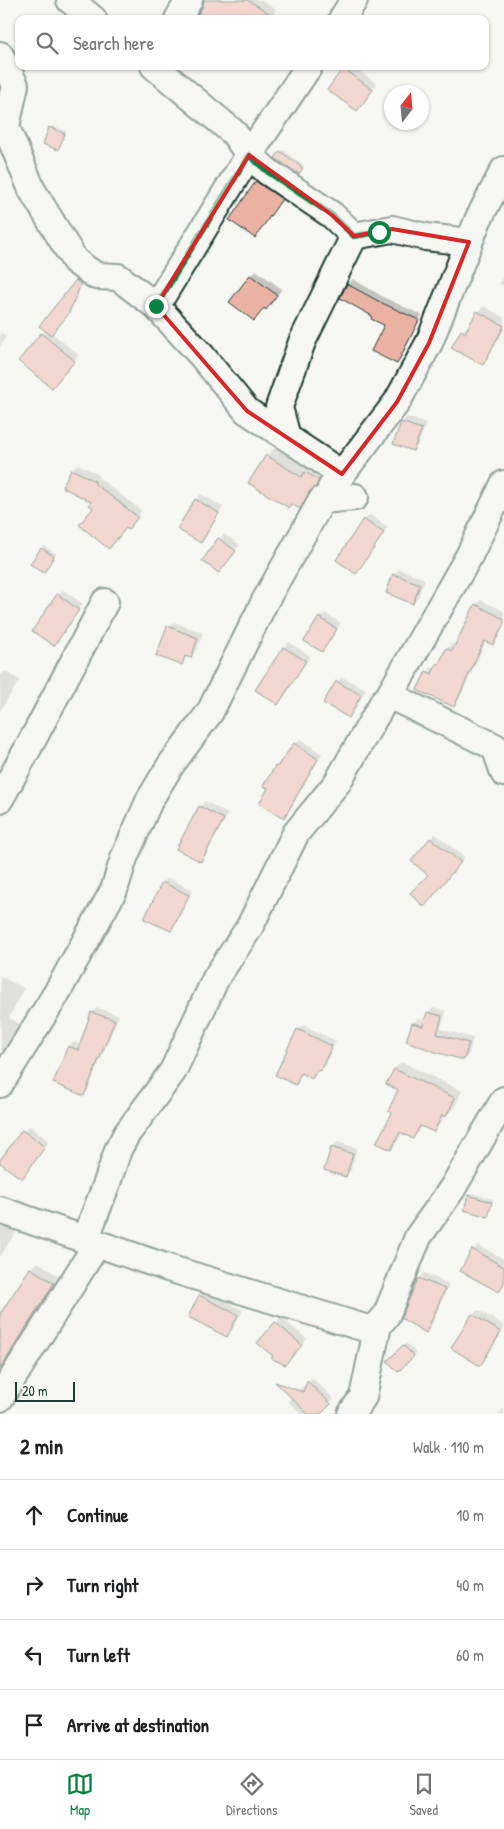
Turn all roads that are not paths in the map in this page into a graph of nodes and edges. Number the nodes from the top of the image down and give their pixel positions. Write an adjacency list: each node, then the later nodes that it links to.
1 (70, 0): 4 (street)
2 (189, 0): 5 (street)
3 (354, 0): 6 (street)
4 (89, 15)
5 (180, 15)
6 (345, 15)
7 (0, 55): 14 (street)
8 (159, 70): 10 (street)
9 (306, 70): 10 (street)
10 (249, 155): 12 (street); 14 (street)
11 (504, 170): 13 (street)
12 (354, 236): 13 (street); 15 (street)
13 (469, 242): 16 (street)
14 (156, 306): 15 (street)
15 (287, 437): 16 (street)
16 (342, 474): 19 (street)
17 (504, 484): 21 (street)
18 (355, 496): 19 (street)
19 (322, 500): 24 (street)
20 (105, 602): 23 (street)
21 (388, 698): 22 (street); 27 (street)
22 (504, 773)
23 (0, 799)
24 (0, 1084)
25 (504, 1100): 28 (street)
26 (0, 1210): 27 (street)
27 (91, 1242): 28 (street); 29 (street)
28 (378, 1325): 30 (street)
29 (0, 1398)
30 (351, 1414)

